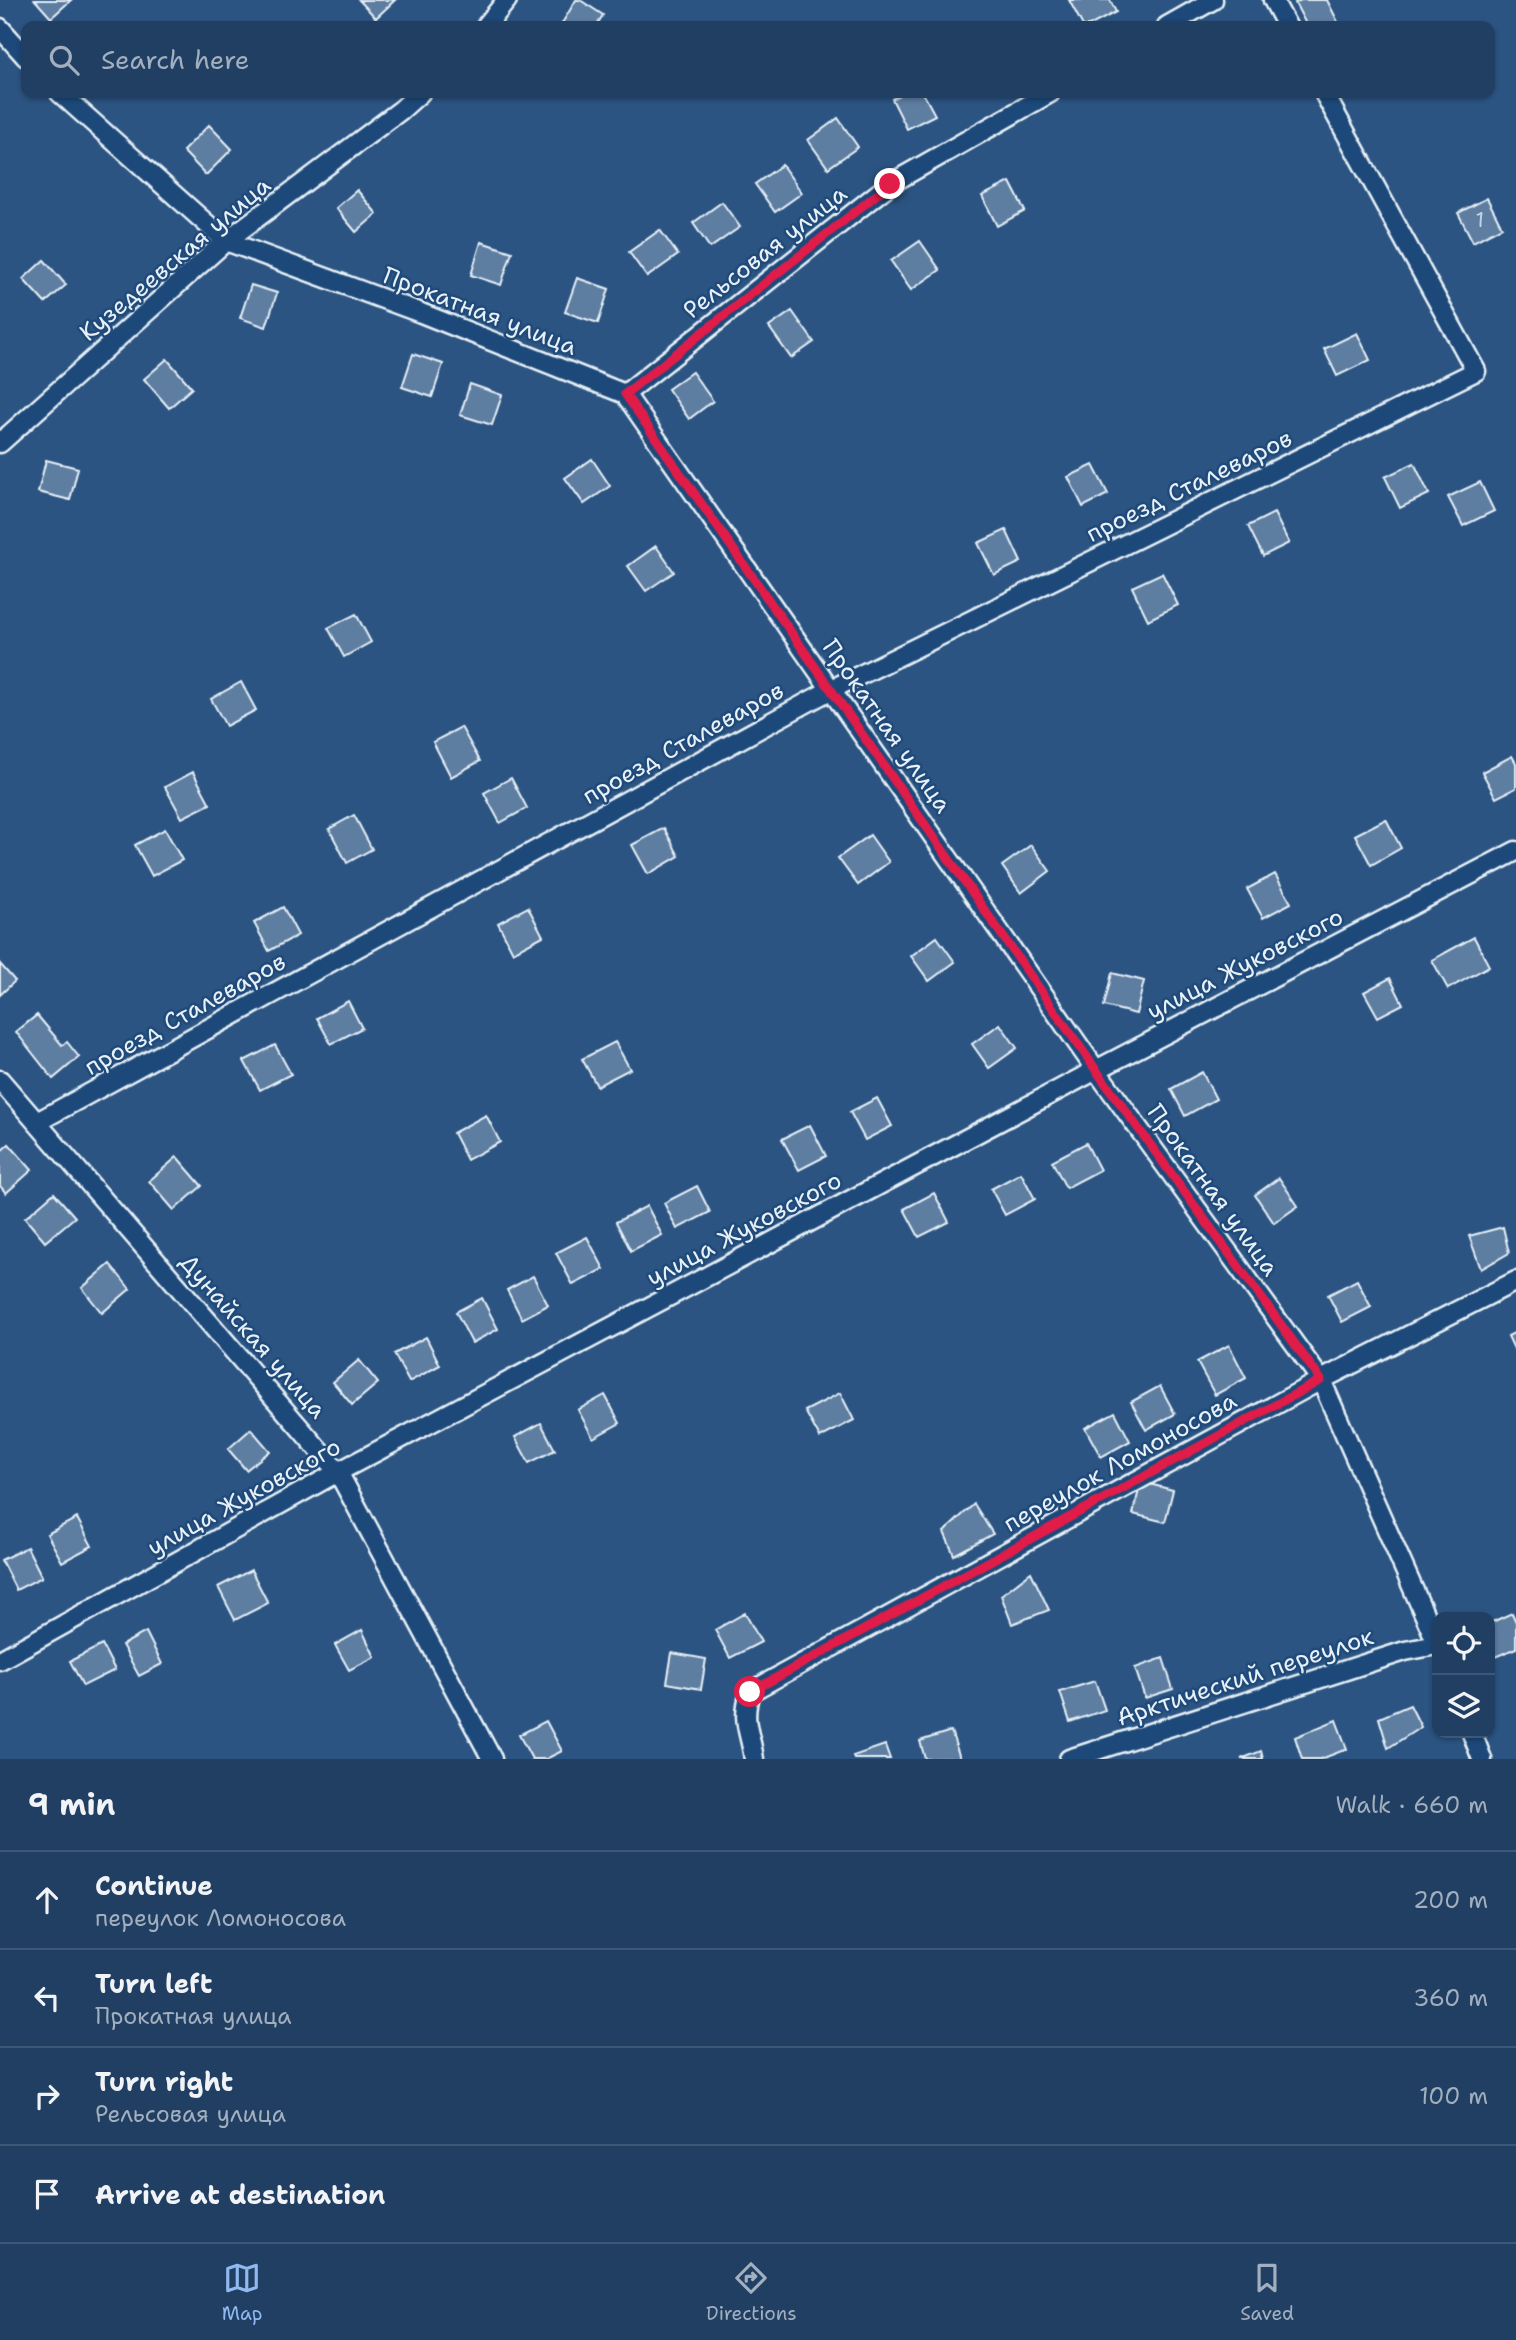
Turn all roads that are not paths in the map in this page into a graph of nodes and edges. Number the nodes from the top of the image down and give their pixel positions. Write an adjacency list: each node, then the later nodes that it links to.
1 (507, 0): 4 (street)
2 (1213, 0): 5 (street)
3 (1273, 0): 6 (street)
4 (490, 21)
5 (1176, 21)
6 (1284, 21)
7 (0, 28): 8 (street)
8 (21, 51)
9 (67, 98): 13 (street, Прокатная улица)
10 (414, 98): 13 (street, Кузедеевская улица)
11 (1041, 98): 14 (street, Рельсовая улица)
12 (1327, 98): 16 (street, проезд Сталеваров)
13 (226, 241): 14 (street, Прокатная улица); 15 (street, Кузедеевская улица)
14 (625, 394): 16 (street, Прокатная улица)
15 (0, 443)
16 (832, 689): 18 (street, Прокатная улица); 20 (street, проезд Сталеваров)
17 (1516, 851): 18 (street, улица Жуковского)
18 (1096, 1070): 22 (street, Прокатная улица); 23 (street, улица Жуковского)
19 (0, 1080): 20 (street, Дунайская улица)
20 (37, 1122): 23 (street, Дунайская улица)
21 (1516, 1280): 22 (street, переулок Ломоносова)
22 (1321, 1380): 24 (street, Прокатная улица); 29 (street, переулок Ломоносова)
23 (338, 1472): 26 (street, улица Жуковского); 28 (street, Дунайская улица)
24 (1432, 1633)
25 (1432, 1645): 30 (street, Арктический переулок)
26 (0, 1660)
27 (1474, 1738): 31 (street)
28 (492, 1759)
29 (754, 1759)
30 (1069, 1759)
31 (1482, 1759)

